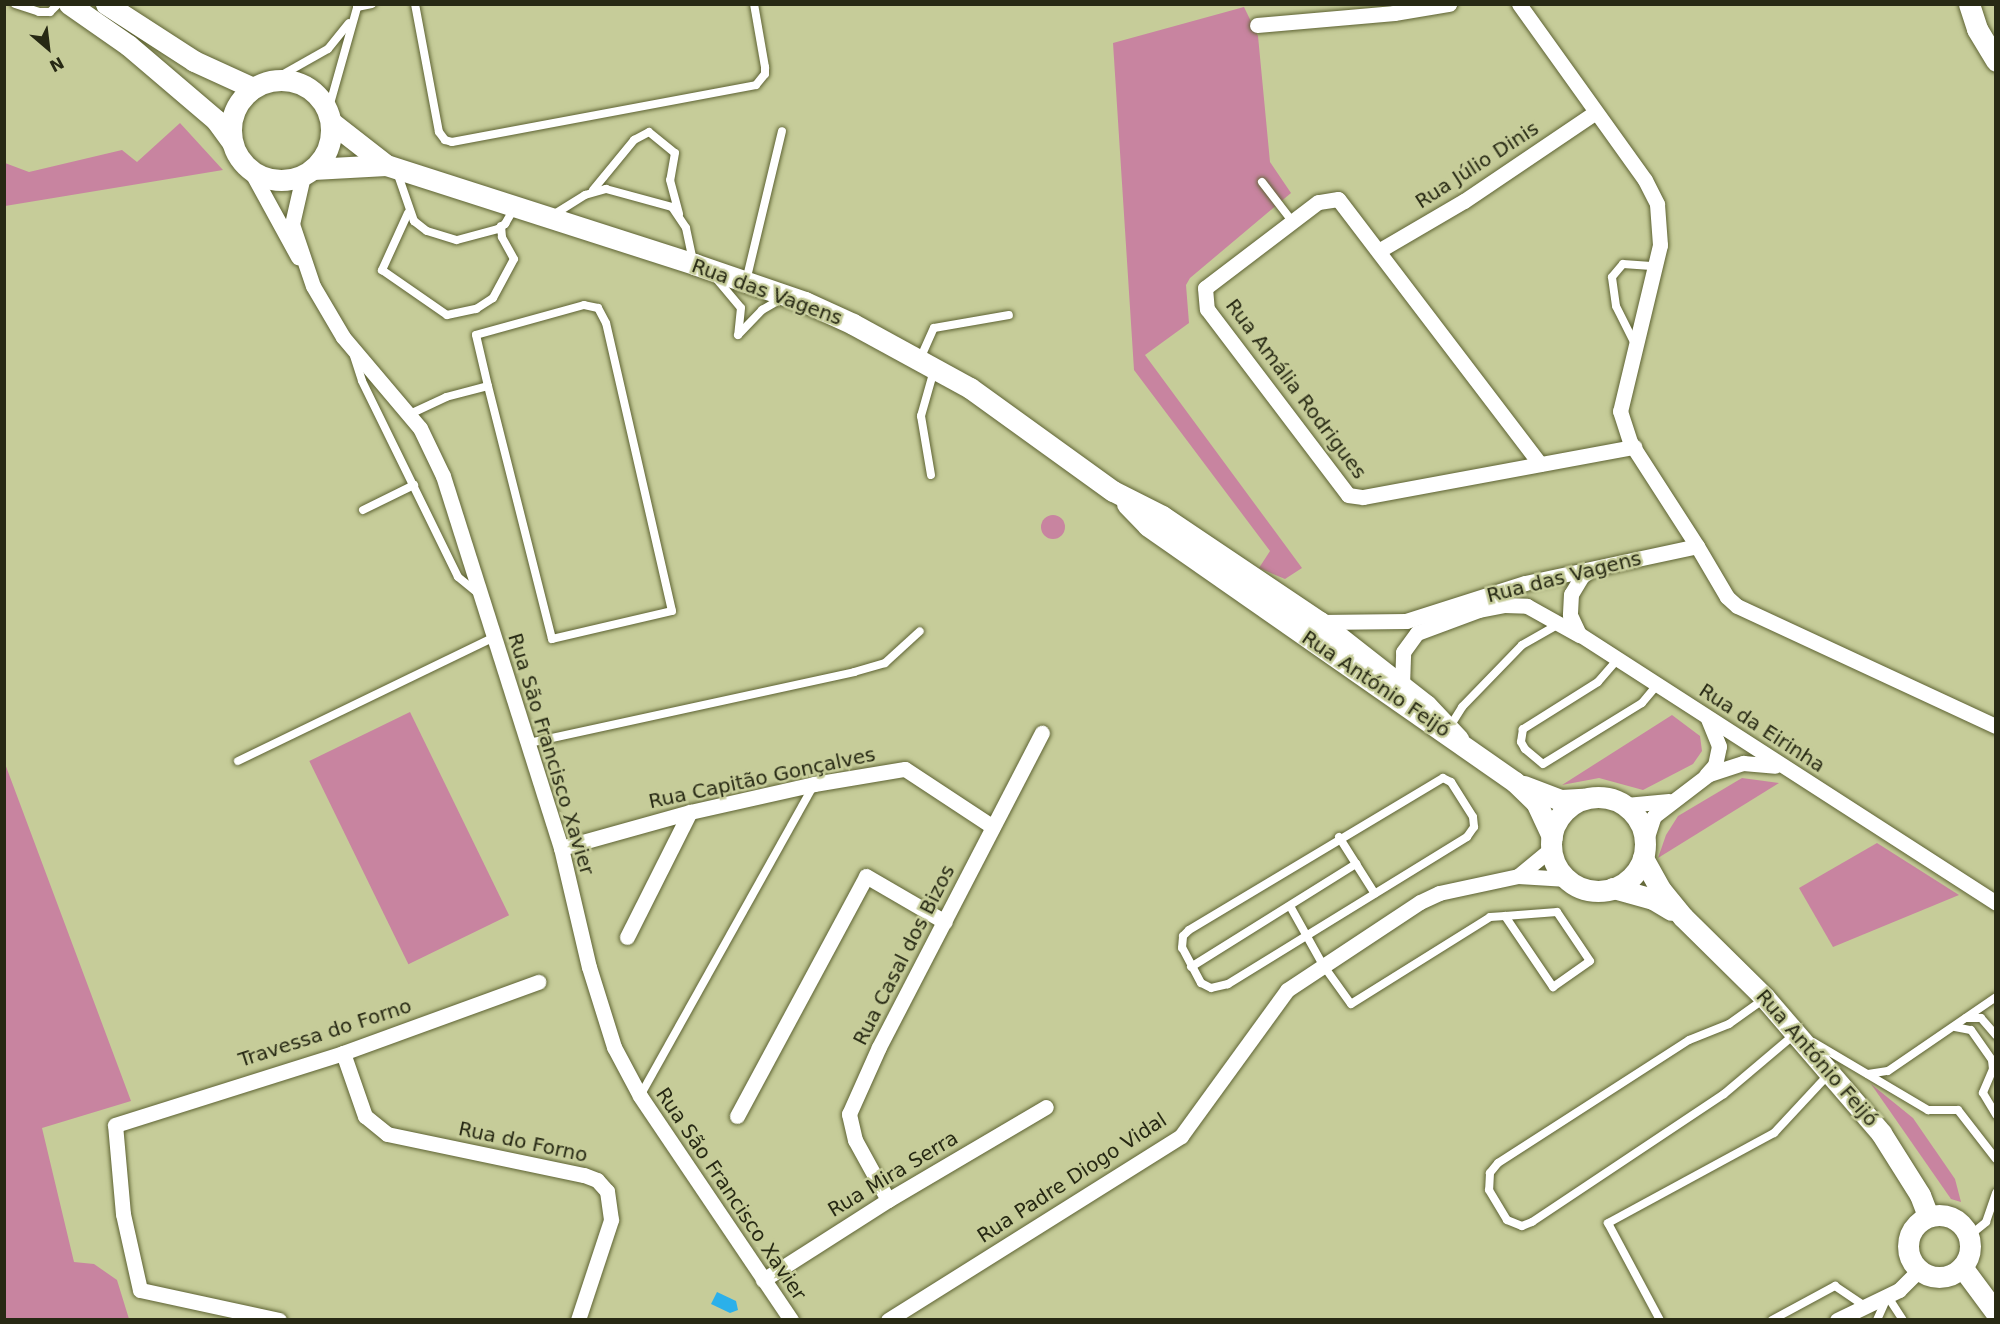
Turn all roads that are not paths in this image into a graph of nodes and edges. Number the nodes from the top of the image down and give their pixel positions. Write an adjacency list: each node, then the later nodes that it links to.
1 (15, 4): 2 (lane)
2 (58, 4)
3 (69, 4): 20 (street)
4 (106, 4): 16 (street)
5 (372, 4): 11 (lane)
6 (415, 4): 7 (lane)
7 (754, 4)
8 (1449, 4): 13 (street)
9 (1519, 4): 17 (street)
10 (1969, 4): 14 (street)
11 (358, 6): 12 (lane)
12 (352, 19): 15 (lane); 18 (lane)
13 (1257, 25)
14 (1995, 62)
15 (273, 80): 16 (street); 18 (street)
16 (253, 88): 20 (street)
17 (1596, 112): 32 (street, Rua Júlio Dinis); 34 (street)
18 (329, 116): 21 (street, Rua das Vagens); 22 (street)
19 (782, 131): 36 (lane)
20 (232, 142): 23 (street)
21 (391, 166): 22 (street, Rua das Vagens); 26 (street, Rua das Vagens); 27 (lane)
22 (308, 172): 23 (street); 33 (street, Rua São Francisco Xavier)
23 (252, 173): 33 (street, Rua São Francisco Xavier)
24 (1262, 182): 30 (lane)
25 (585, 195): 28 (lane); 28 (lane); 29 (lane)
26 (515, 206): 29 (street, Rua das Vagens); 31 (lane)
27 (408, 213): 31 (lane); 31 (lane)
28 (680, 215): 35 (lane)
29 (550, 217): 35 (street, Rua das Vagens)
30 (1292, 221): 32 (street, Rua Amália Rodrigues); 45 (street, Rua Amália Rodrigues)
31 (501, 226)
32 (1380, 250): 45 (street, Rua Amália Rodrigues)
33 (305, 266): 40 (street, Rua São Francisco Xavier)
34 (1655, 266): 39 (street); 39 (lane)
35 (703, 267): 36 (street, Rua das Vagens); 37 (lane)
36 (745, 282): 37 (street, Rua das Vagens)
37 (787, 296): 41 (street, Rua das Vagens)
38 (1009, 315): 41 (lane)
39 (1635, 344): 44 (street)
40 (352, 349): 43 (street, Rua São Francisco Xavier); 47 (lane)
41 (926, 364): 46 (lane); 48 (street, Rua das Vagens)
42 (488, 386): 42 (lane); 43 (lane)
43 (411, 414): 52 (street, Rua São Francisco Xavier)
44 (1634, 447): 45 (street, Rua Amália Rodrigues); 50 (street)
45 (1540, 464)
46 (931, 476)
47 (414, 485): 49 (lane); 52 (lane)
48 (1113, 491): 53 (street, Rua das Vagens); 55 (street, Rua das Vagens)
49 (363, 510)
50 (1697, 546): 51 (street, Rua das Vagens); 63 (street)
51 (1601, 567): 53 (street, Rua das Vagens); 58 (street, Rua da Eirinha)
52 (481, 595): 57 (street, Rua São Francisco Xavier)
53 (1320, 622): 61 (street, Rua António Feijó)
54 (1560, 623): 58 (street, Rua das Vagens); 61 (street, Rua das Vagens); 65 (lane)
55 (1295, 629): 65 (street, Rua António Feijó)
56 (920, 631): 66 (lane)
57 (494, 637): 66 (street, Rua São Francisco Xavier); 67 (lane)
58 (1587, 640): 59 (street, Rua da Eirinha)
59 (1617, 660): 60 (street, Rua da Eirinha); 60 (lane)
60 (1657, 685): 62 (street, Rua da Eirinha)
61 (1402, 686): 65 (street, Rua António Feijó)
62 (1707, 717): 68 (street, Rua da Eirinha); 69 (street)
63 (1995, 726)
64 (1042, 733): 76 (street, Rua Casal dos Bizos)
65 (1453, 734): 70 (street, Rua António Feijó)
66 (528, 744): 79 (street, Rua São Francisco Xavier)
67 (238, 761)
68 (1797, 776): 69 (street); 86 (street, Rua da Eirinha)
69 (1701, 780): 73 (street)
70 (1515, 782): 72 (street, Rua António Feijó); 78 (street, Rua António Feijó)
71 (814, 784): 75 (street, Rua Capitão Gonçalves); 76 (street, Rua Capitão Gonçalves); 105 (lane)
72 (1583, 799): 74 (street); 78 (street)
73 (1669, 801): 74 (street); 80 (street)
74 (1626, 806): 80 (street)
75 (690, 812): 79 (street, Rua Capitão Gonçalves); 92 (street)
76 (993, 827): 90 (street, Rua Casal dos Bizos)
77 (1339, 837): 81 (lane); 85 (lane); 94 (lane)
78 (1552, 842): 82 (street, Rua Padre Diogo Vidal); 83 (street)
79 (561, 848): 105 (street, Rua São Francisco Xavier)
80 (1644, 851): 84 (street); 89 (street, Rua António Feijó)
81 (1356, 864): 85 (lane); 87 (lane)
82 (1518, 876): 83 (street, Rua Padre Diogo Vidal); 93 (street, Rua Padre Diogo Vidal)
83 (1567, 879): 84 (street)
84 (1613, 888): 89 (street, Rua António Feijó)
85 (1375, 894): 91 (lane)
86 (1995, 903)
87 (1290, 906): 91 (lane); 94 (lane)
88 (1505, 916): 88 (lane); 93 (lane)
89 (1683, 917): 97 (street, Rua António Feijó)
90 (945, 922): 108 (street); 111 (street, Rua Casal dos Bizos)
91 (1307, 936): 93 (lane); 94 (lane)
92 (627, 937)
93 (1323, 965): 126 (street, Rua Padre Diogo Vidal)
94 (1191, 968)
95 (538, 982): 102 (street, Travessa do Forno)
96 (1995, 997): 98 (lane)
97 (1765, 998): 100 (street, Rua António Feijó); 100 (lane)
98 (1964, 1019): 99 (lane); 101 (lane)
99 (1950, 1029): 104 (lane); 107 (lane)
100 (1797, 1032): 103 (street, Rua António Feijó); 104 (lane)
101 (1995, 1035)
102 (343, 1053): 123 (street, Travessa do Forno); 124 (street, Rua do Forno)
103 (1831, 1072): 114 (street, Rua António Feijó); 127 (lane)
104 (1867, 1074): 109 (lane)
105 (640, 1096): 119 (street, Rua São Francisco Xavier)
106 (1046, 1107): 111 (street, Rua Mira Serra)
107 (1995, 1115)
108 (736, 1116)
109 (1995, 1159)
110 (1995, 1193): 112 (lane)
111 (888, 1200): 119 (street, Rua Mira Serra)
112 (1994, 1202): 115 (lane)
113 (1995, 1215): 115 (lane)
114 (1928, 1216): 116 (street); 118 (street)
115 (1986, 1222): 116 (lane)
116 (1969, 1236): 117 (street)
117 (1962, 1267): 118 (street); 122 (street)
118 (1918, 1270): 120 (street)
119 (763, 1280): 125 (street, Rua São Francisco Xavier)
120 (1888, 1297): 121 (street); 130 (lane); 131 (lane)
121 (1866, 1306): 128 (lane); 129 (street)
122 (1995, 1313)
123 (279, 1320)
124 (578, 1320)
125 (791, 1320)
126 (888, 1320)
127 (1660, 1320)
128 (1772, 1320)
129 (1837, 1320)
130 (1876, 1320)
131 (1903, 1320)

